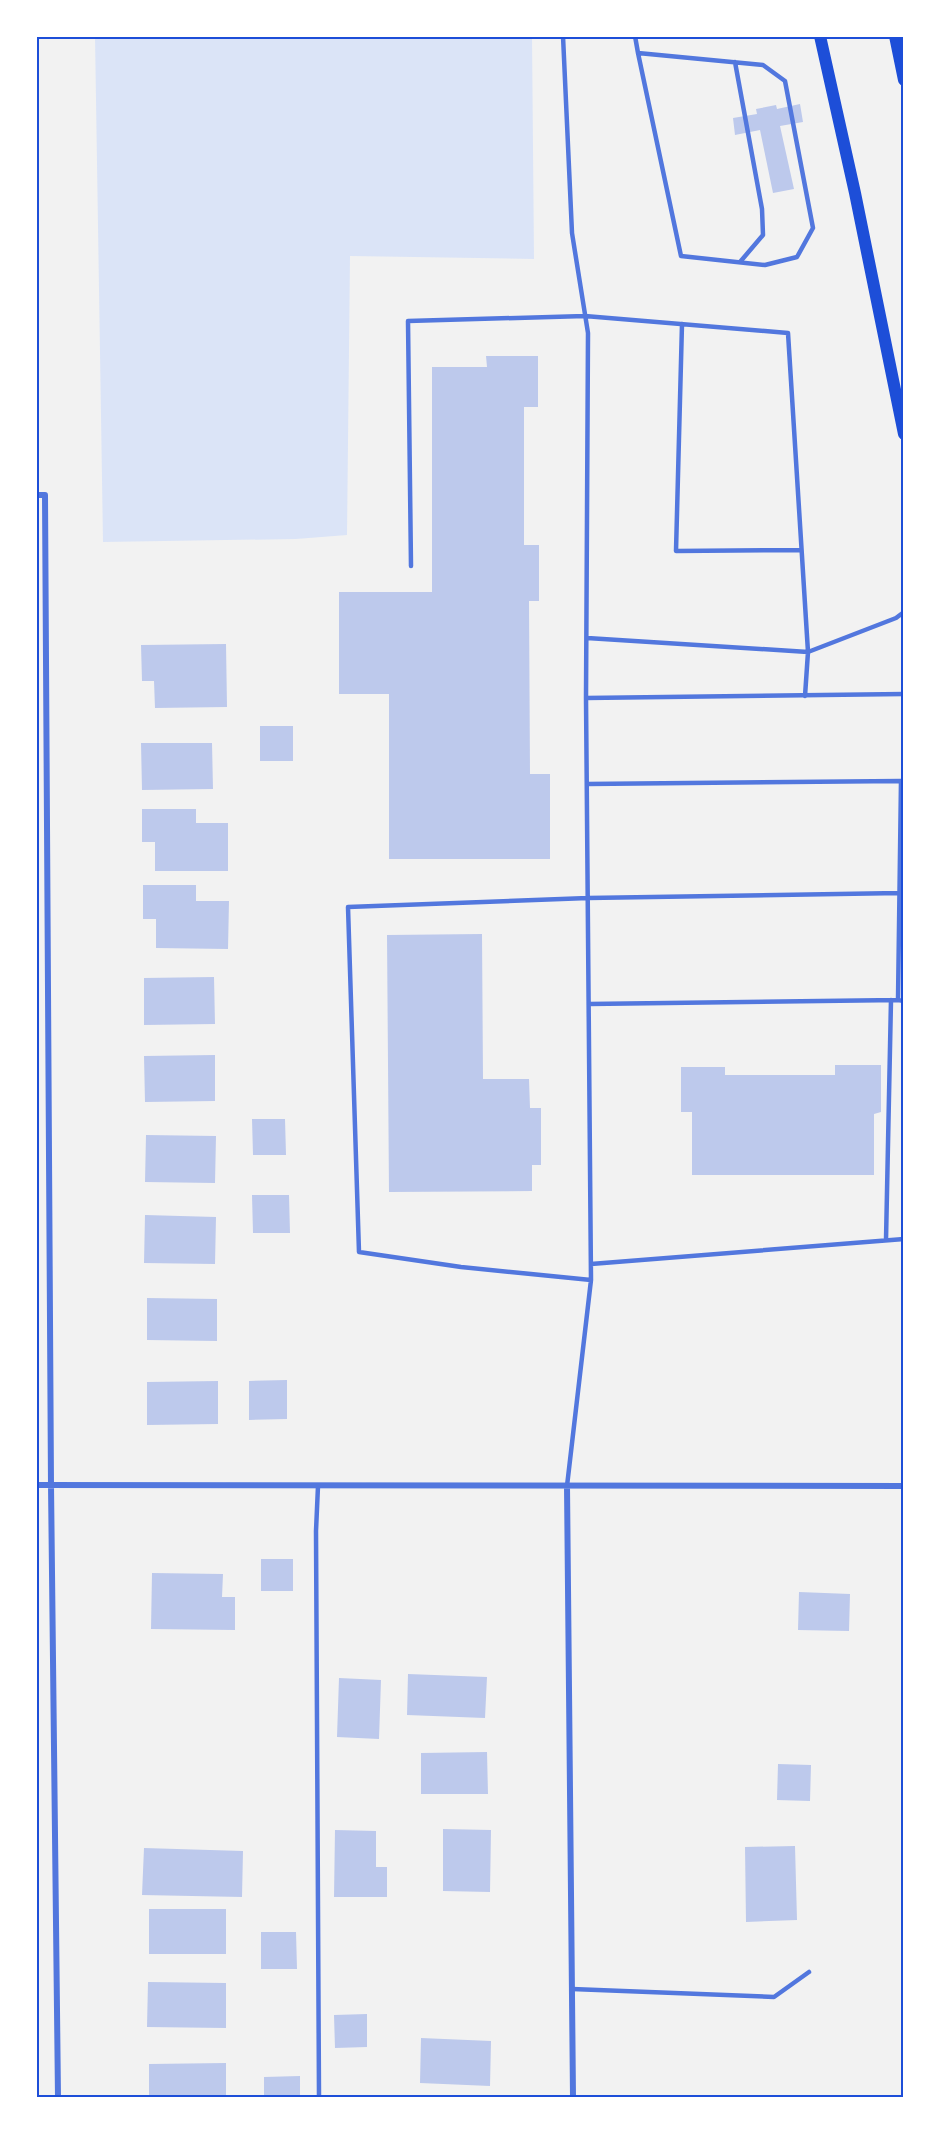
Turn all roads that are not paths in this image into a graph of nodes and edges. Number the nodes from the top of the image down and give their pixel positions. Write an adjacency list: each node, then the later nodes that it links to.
1 (563, 36): 9 (lane)
2 (634, 36): 5 (lane)
3 (820, 36): 11 (main road)
4 (895, 36): 7 (main road)
5 (638, 53): 6 (lane); 8 (lane)
6 (735, 62): 8 (lane); 8 (lane)
7 (904, 80)
8 (740, 262)
9 (585, 316): 10 (lane); 14 (lane); 16 (lane)
10 (682, 324): 13 (lane); 13 (lane)
11 (904, 434)
12 (36, 495): 32 (street)
13 (801, 550): 17 (lane)
14 (411, 566)
15 (904, 612): 17 (lane)
16 (587, 638): 17 (lane); 20 (lane)
17 (808, 652): 19 (lane)
18 (904, 694): 19 (lane)
19 (805, 696): 20 (lane)
20 (586, 698): 21 (lane)
21 (587, 784): 22 (lane); 23 (lane)
22 (900, 893): 23 (lane); 25 (lane)
23 (588, 897): 26 (lane); 30 (lane)
24 (891, 1000): 25 (lane); 26 (lane); 28 (lane)
25 (901, 1001)
26 (589, 1004): 29 (lane)
27 (904, 1239): 28 (lane)
28 (886, 1240): 29 (lane)
29 (591, 1264): 30 (lane)
30 (591, 1280): 34 (lane)
31 (36, 1485): 32 (street)
32 (51, 1485): 33 (street); 38 (street)
33 (318, 1485): 34 (street); 39 (lane)
34 (567, 1485): 35 (street); 37 (street)
35 (904, 1486)
36 (809, 1972): 37 (lane)
37 (572, 1989): 40 (street)
38 (58, 2097)
39 (320, 2097)
40 (573, 2097)

